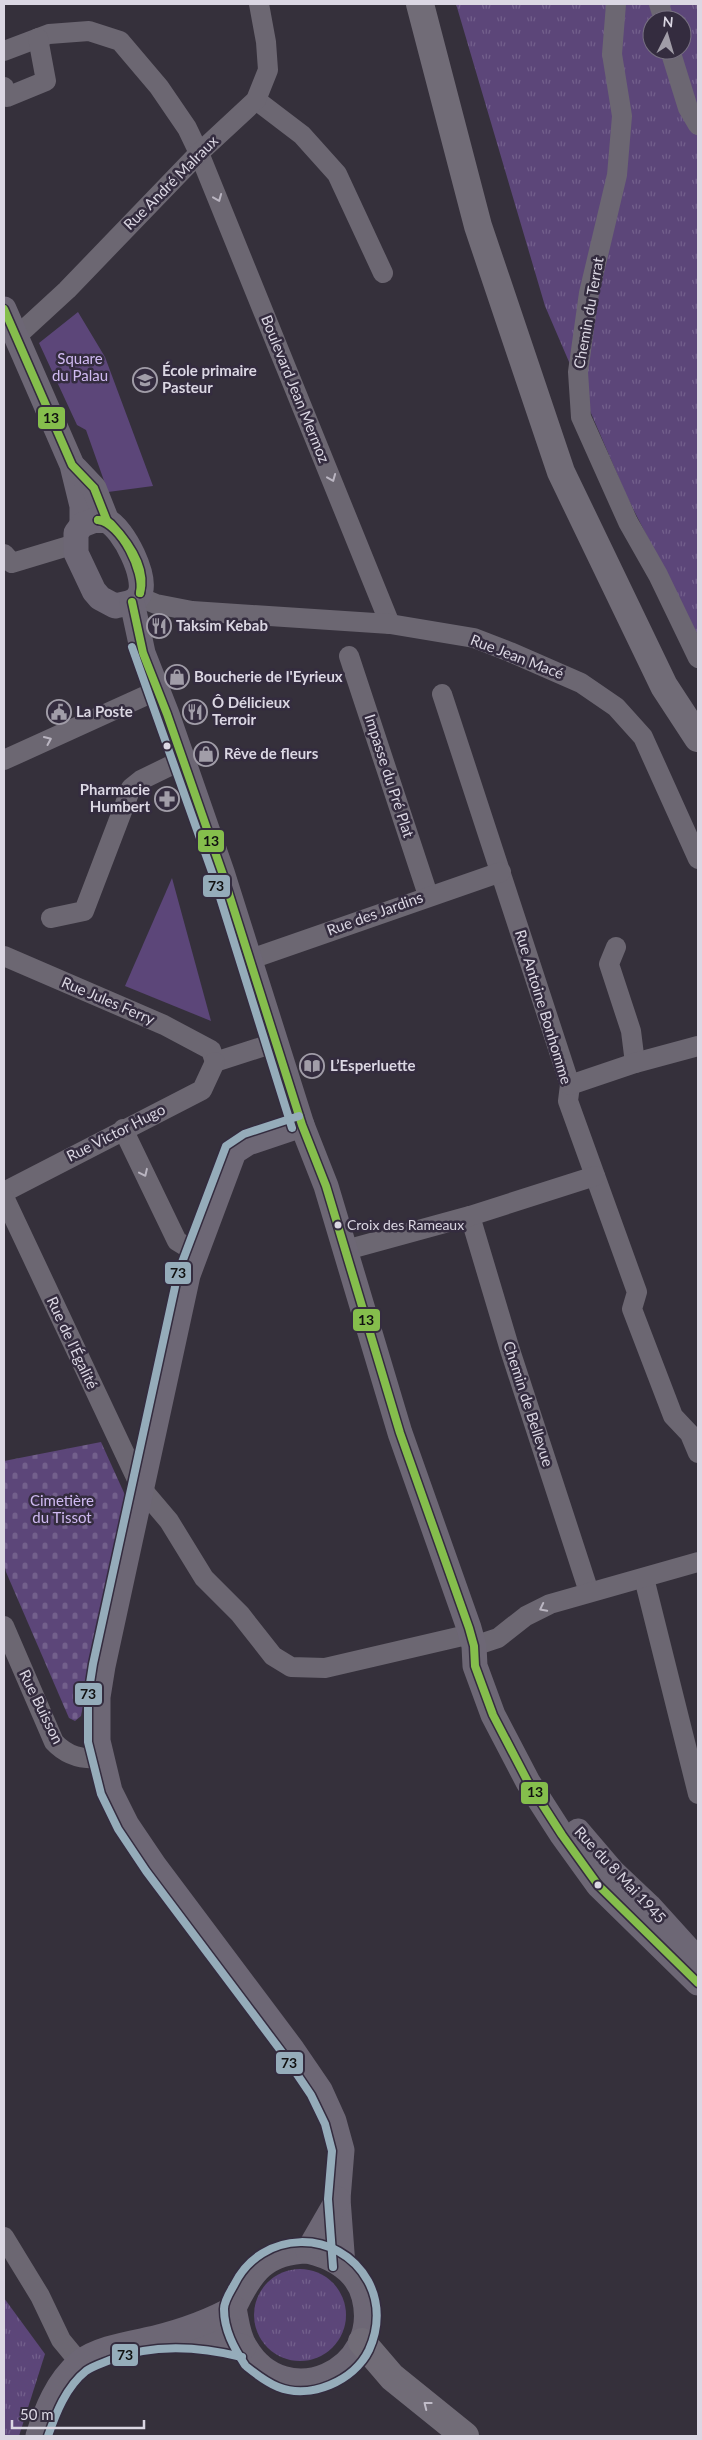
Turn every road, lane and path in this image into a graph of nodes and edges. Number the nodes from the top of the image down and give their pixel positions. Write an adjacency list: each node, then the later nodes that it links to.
1 (259, 4): 9 (street, Rue André Malraux)
2 (420, 4): 26 (highway)
3 (438, 4): 25 (highway)
4 (616, 4): 22 (street, Chemin du Terrat)
5 (38, 38): 6 (street, Boulevard Jean Mermoz); 8 (street); 11 (street, Boulevard Jean Mermoz)
6 (4, 51)
7 (673, 60): 10 (street)
8 (4, 87)
9 (256, 100): 11 (street, Rue André Malraux); 12 (street)
10 (698, 125)
11 (199, 153): 14 (street, Rue André Malraux); 20 (street, Boulevard Jean Mermoz, one-way to 20)
12 (383, 273)
13 (4, 309): 14 (main road)
14 (17, 336): 15 (main road)
15 (72, 466): 16 (main road); 17 (main road)
16 (107, 522): 17 (main road); 19 (main road)
17 (78, 534): 18 (street); 19 (main road)
18 (4, 554)
19 (132, 596): 20 (street, Rue Jean Macé); 23 (main road, Rue du 8 Mai 1945)
20 (390, 624): 29 (street, Rue Jean Macé)
21 (350, 656): 31 (street, Impasse du Pré Plat)
22 (698, 658)
23 (158, 690): 27 (street, one-way to 23); 28 (main road, Rue du 8 Mai 1945)
24 (442, 694): 30 (street, Rue Antoine Bonhomme)
25 (698, 710)
26 (698, 738)
27 (4, 760)
28 (182, 760): 32 (street); 35 (main road, Rue du 8 Mai 1945)
29 (698, 860)
30 (501, 872): 31 (street, Rue des Jardins); 40 (street, Rue Antoine Bonhomme)
31 (428, 895): 35 (street, Rue des Jardins)
32 (51, 918)
33 (616, 947): 39 (street)
34 (4, 956): 38 (street, Rue Jules Ferry)
35 (251, 960): 36 (main road, Rue du 8 Mai 1945)
36 (277, 1042): 38 (street); 41 (main road, Rue du 8 Mai 1945)
37 (698, 1046): 39 (street)
38 (213, 1056): 42 (street, Rue Victor Hugo)
39 (635, 1063): 40 (street)
40 (570, 1085): 43 (street, Rue Antoine Bonhomme)
41 (302, 1125): 47 (main road, Rue du 8 Mai 1945); 48 (main road)
42 (123, 1129): 44 (street, Rue Victor Hugo); 48 (street, one-way to 48)
43 (595, 1176): 46 (street); 49 (street, Rue Antoine Bonhomme)
44 (4, 1192)
45 (4, 1197): 50 (street, Rue de l'Égalité)
46 (470, 1216): 47 (street); 53 (street, Chemin de Bellevue)
47 (346, 1250): 55 (main road, Rue du 8 Mai 1945)
48 (195, 1252): 50 (main road)
49 (698, 1453)
50 (141, 1488): 55 (street, Rue de l'Égalité); 56 (main road)
51 (698, 1562): 52 (street, Rue de l'Égalité)
52 (644, 1578): 53 (street, Rue de l'Égalité); 57 (street)
53 (589, 1592): 55 (street, Rue de l'Égalité, one-way to 55)
54 (4, 1626): 56 (street, Rue Buisson)
55 (472, 1640): 58 (main road, Rue du 8 Mai 1945)
56 (101, 1758): 60 (main road)
57 (698, 1794)
58 (694, 1960): 59 (main road, Rue du 8 Mai 1945)
59 (698, 1983)
60 (338, 2199): 62 (main road); 63 (main road)
61 (4, 2237): 68 (street)
62 (308, 2251): 63 (main road); 64 (main road)
63 (343, 2266): 66 (main road)
64 (234, 2308): 65 (main road); 67 (main road)
65 (154, 2338): 67 (main road); 68 (main road)
66 (362, 2342): 67 (main road); 70 (highway, one-way to 66)
67 (244, 2347)
68 (80, 2363): 69 (main road)
69 (38, 2436)
70 (465, 2436)

